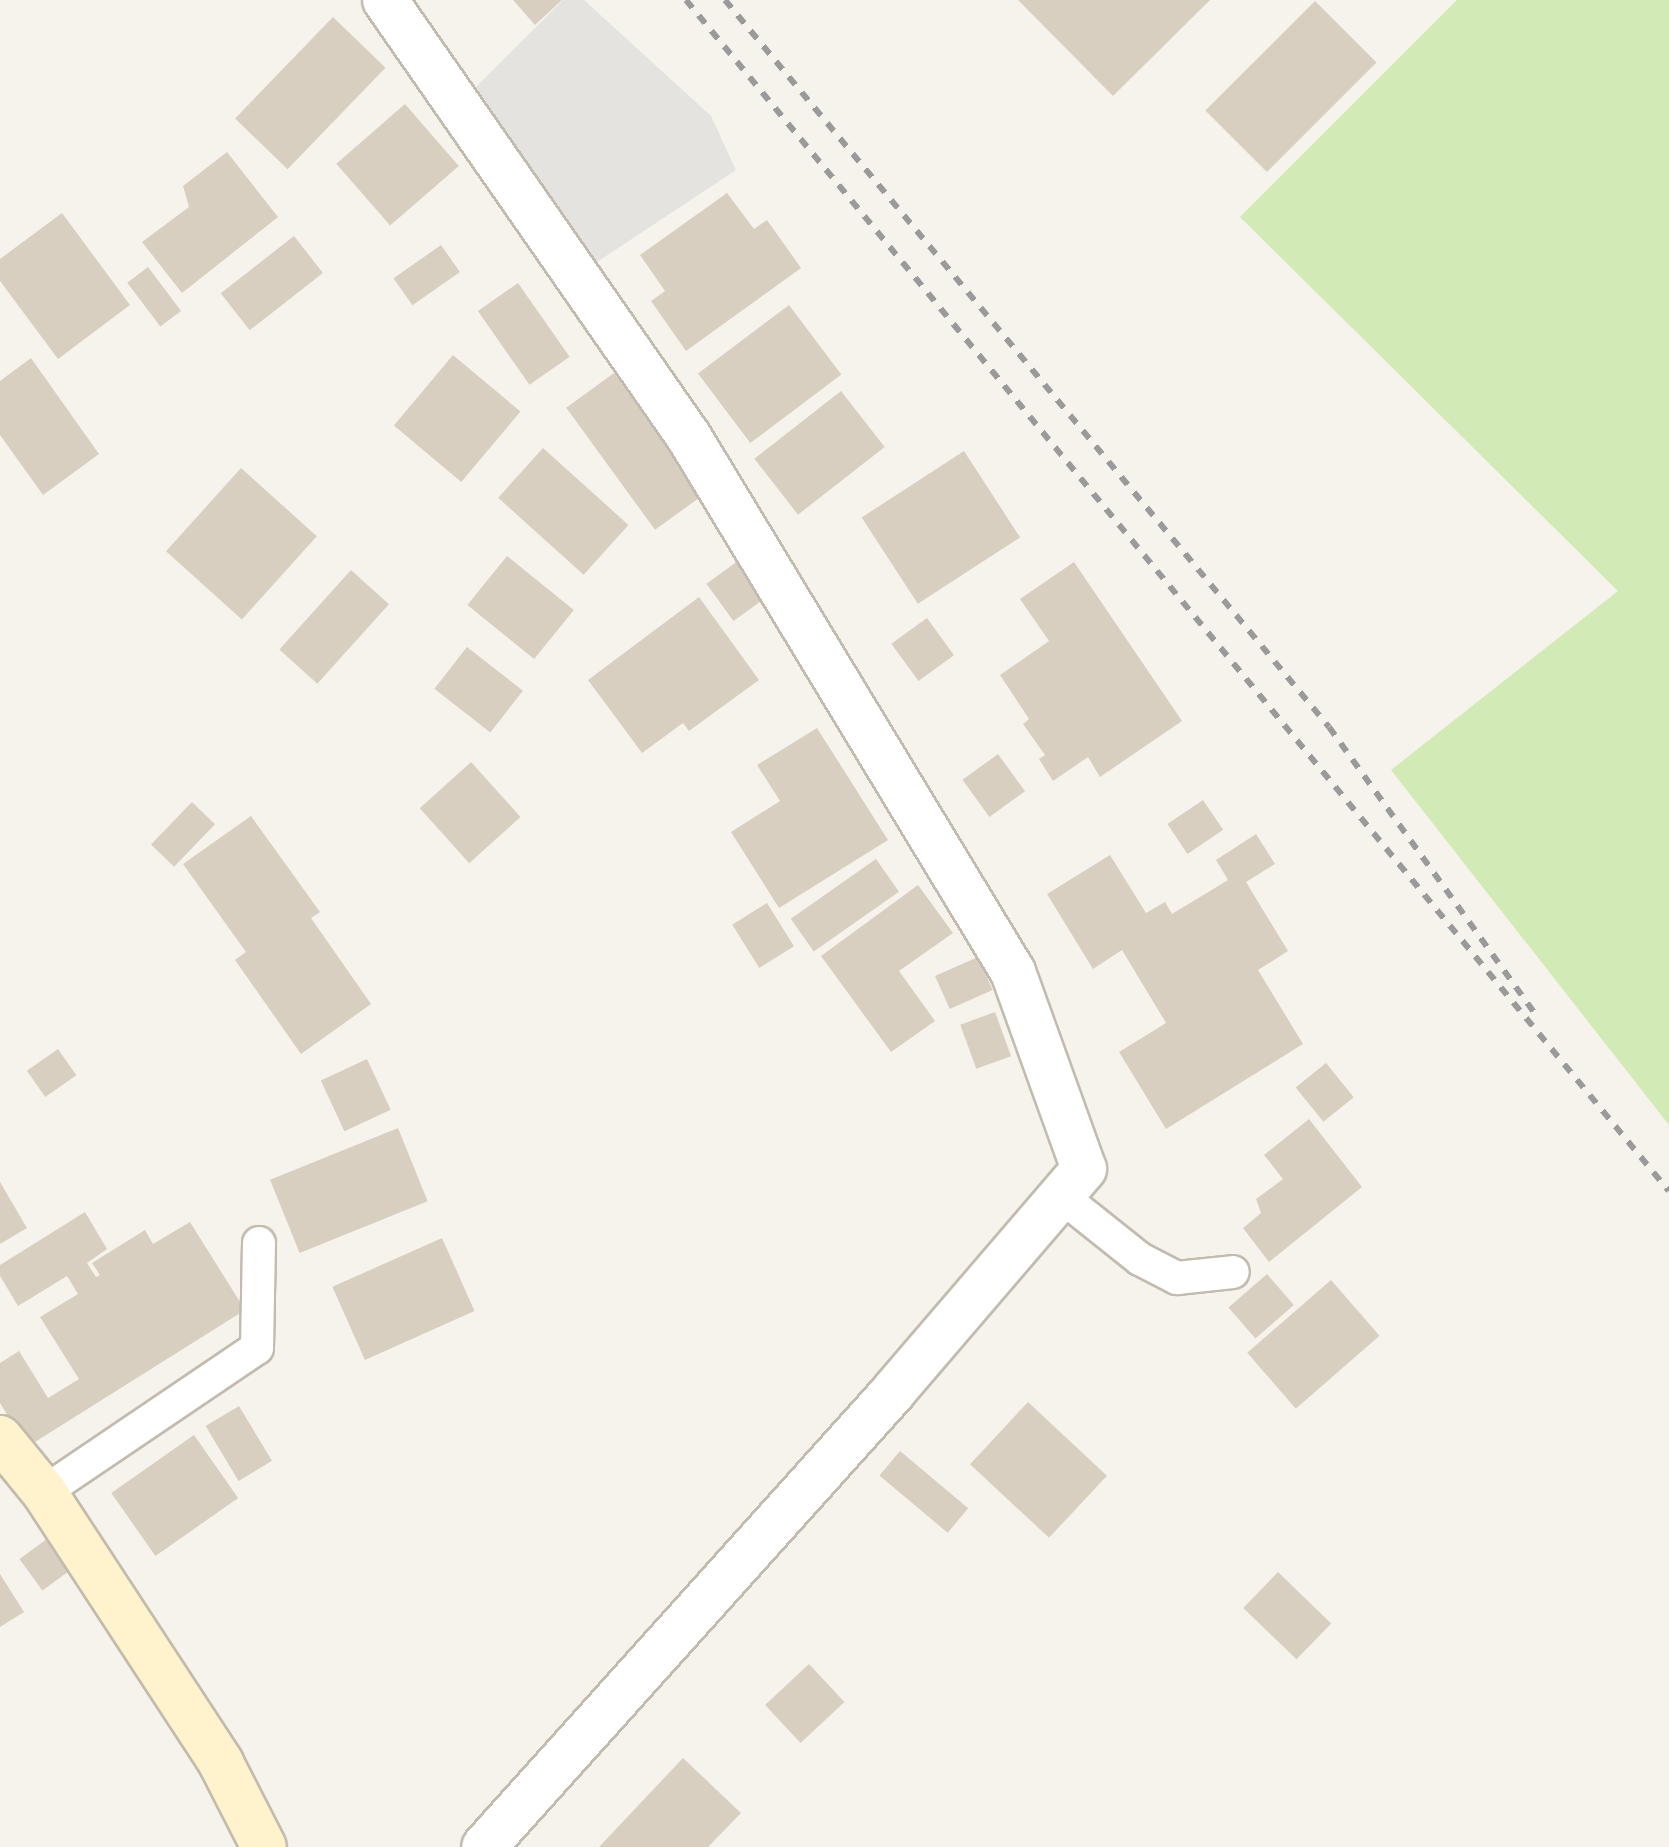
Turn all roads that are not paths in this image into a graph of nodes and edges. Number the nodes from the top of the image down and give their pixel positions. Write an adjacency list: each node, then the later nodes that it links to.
1 (385, 0): 2 (street)
2 (1061, 1196): 4 (lane); 8 (street)
3 (259, 1243): 6 (lane)
4 (1233, 1272)
5 (0, 1438): 6 (street)
6 (44, 1492): 7 (street)
7 (264, 1847)
8 (484, 1847)

